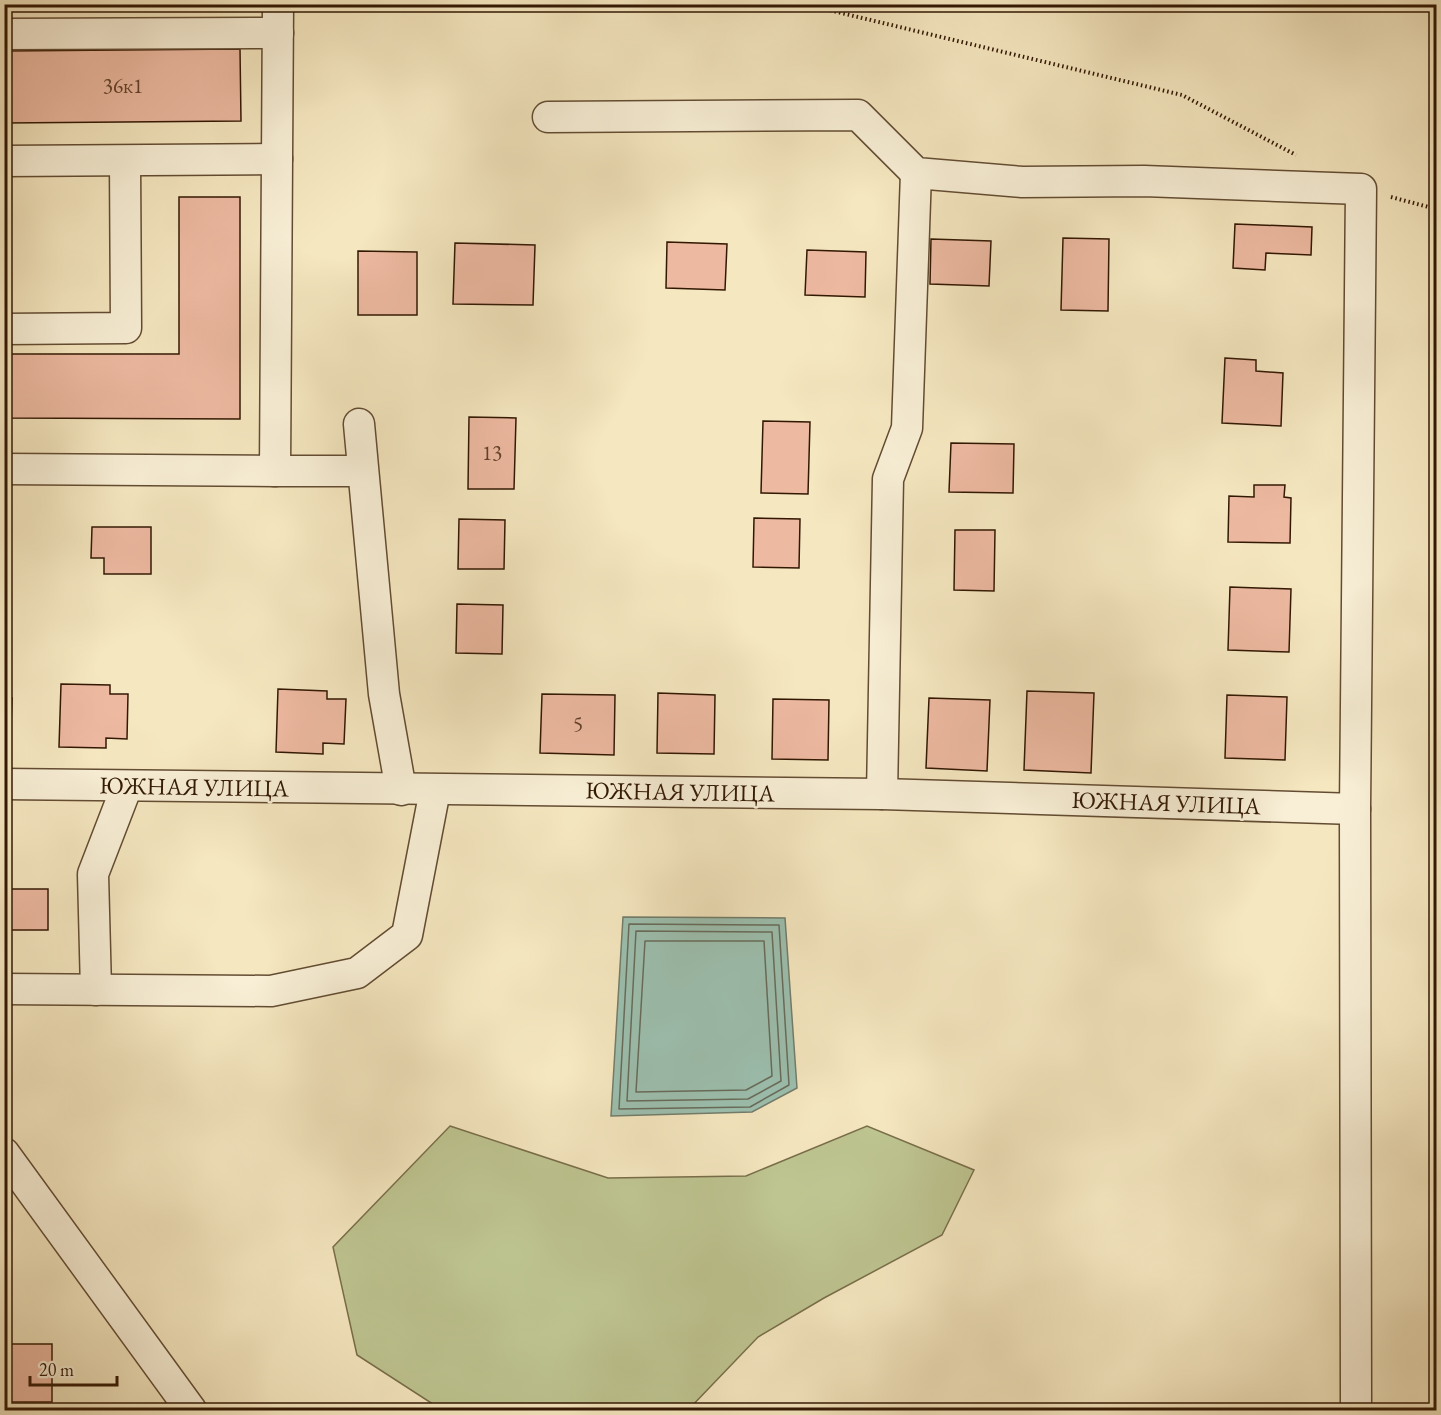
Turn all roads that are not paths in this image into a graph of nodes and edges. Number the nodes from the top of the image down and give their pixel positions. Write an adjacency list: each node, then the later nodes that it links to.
1 (278, 19): 2 (street); 4 (street)
2 (4, 34)
3 (548, 117): 7 (street)
4 (277, 159): 6 (street); 11 (street)
5 (4, 161): 6 (street)
6 (125, 161): 8 (street)
7 (916, 173): 17 (street); 18 (street)
8 (4, 329)
9 (359, 424): 12 (street)
10 (4, 469): 11 (street)
11 (275, 471): 12 (street)
12 (362, 471): 15 (street)
13 (4, 784): 14 (street, ЮЖНАЯ УЛИЦА)
14 (128, 786): 15 (street, ЮЖНАЯ УЛИЦА); 20 (street)
15 (401, 790): 16 (street, ЮЖНАЯ УЛИЦА)
16 (435, 790): 17 (street, ЮЖНАЯ УЛИЦА); 20 (street)
17 (882, 794): 18 (street, ЮЖНАЯ УЛИЦА)
18 (1355, 809): 23 (street)
19 (4, 989): 20 (street)
20 (96, 990)
21 (4, 1153): 22 (street)
22 (191, 1410)
23 (1356, 1410)

